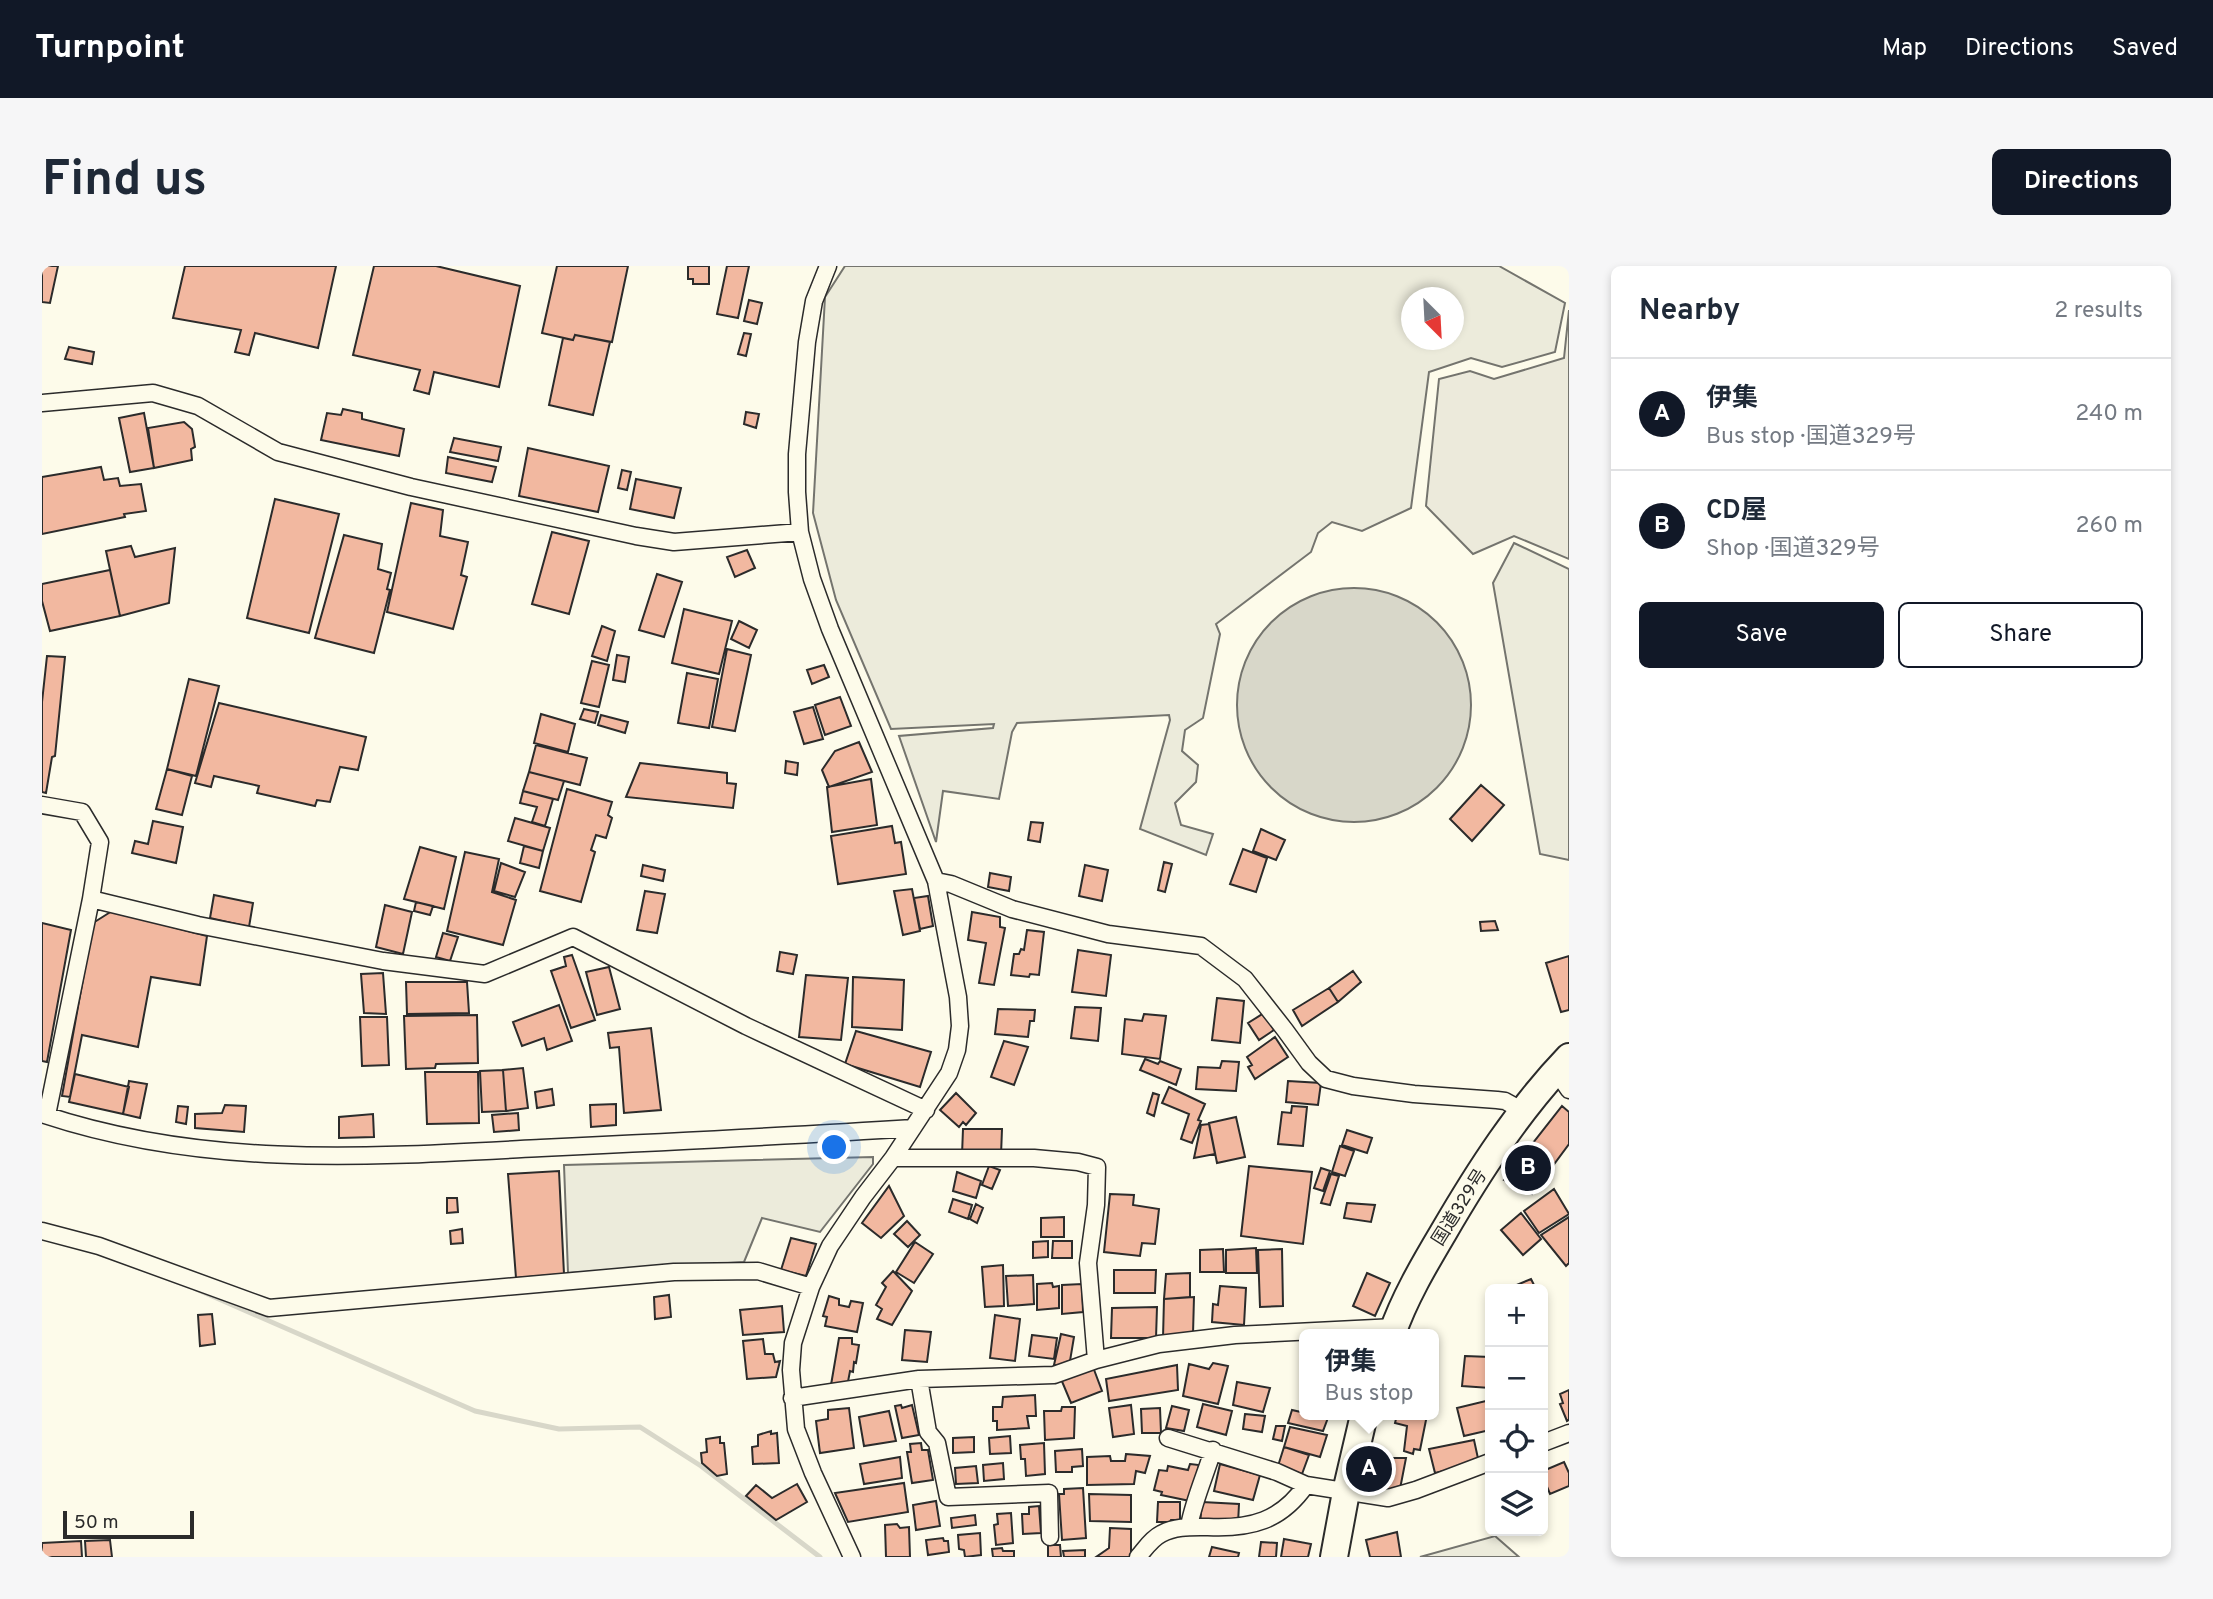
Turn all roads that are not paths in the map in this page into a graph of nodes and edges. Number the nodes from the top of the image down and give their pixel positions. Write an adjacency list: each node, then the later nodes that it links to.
1 (828, 266): 3 (street)
2 (42, 403): 3 (street)
3 (800, 532): 5 (street)
4 (42, 805): 6 (street)
5 (936, 881): 8 (street); 9 (street)
6 (91, 899): 8 (street); 10 (street)
7 (1565, 1073): 9 (highway, 国道329号)
8 (926, 1110): 11 (street)
9 (1523, 1111): 15 (highway, 国道329号)
10 (44, 1114): 11 (street)
11 (913, 1129): 12 (street)
12 (893, 1157): 14 (street); 17 (street)
13 (42, 1231): 14 (street)
14 (811, 1287): 19 (street)
15 (1393, 1329)
16 (1299, 1333): 17 (street)
17 (1096, 1360): 18 (street)
18 (919, 1379): 19 (street); 29 (street)
19 (792, 1398): 30 (street)
20 (1363, 1420): 27 (highway)
21 (1569, 1433): 23 (street)
22 (1168, 1438): 24 (street)
23 (1548, 1441)
24 (1213, 1450): 26 (street); 28 (street)
25 (1485, 1464): 27 (street)
26 (1306, 1485): 27 (street); 28 (street)
27 (1346, 1492): 32 (highway)
28 (1189, 1526): 31 (street)
29 (1050, 1536)
30 (852, 1555)
31 (1138, 1557)
32 (1334, 1557)

